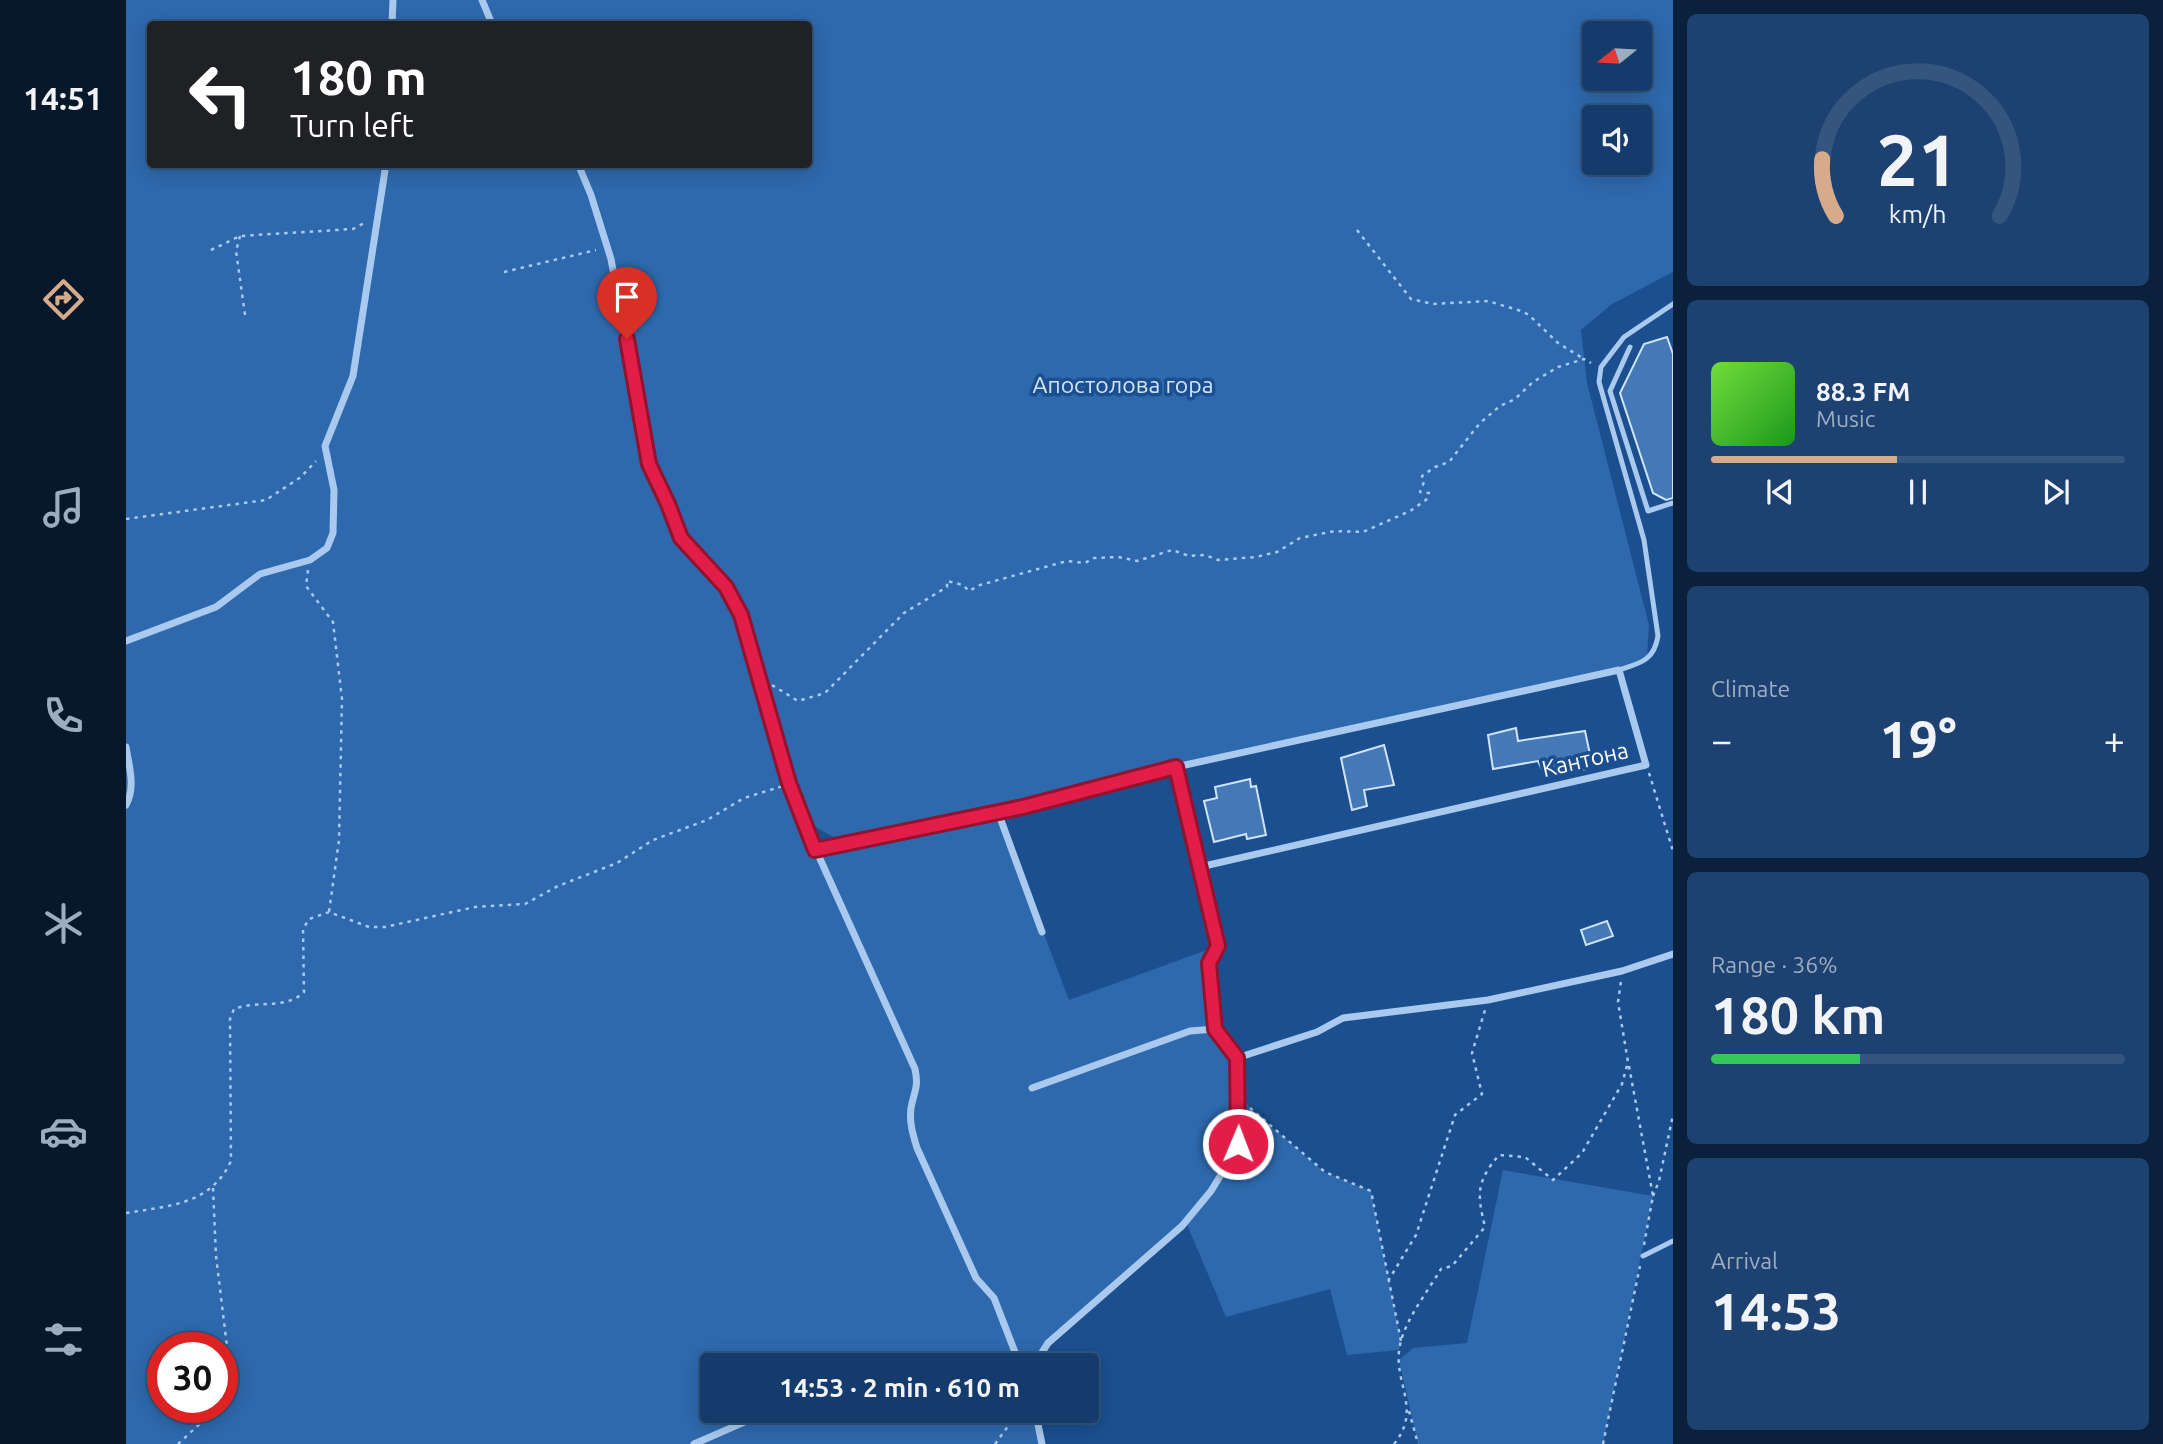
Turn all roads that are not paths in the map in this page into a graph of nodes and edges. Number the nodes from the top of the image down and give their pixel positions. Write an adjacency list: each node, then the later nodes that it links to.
1 (393, 0): 3 (street)
2 (482, 0): 4 (street)
3 (393, 21)
4 (491, 21)
5 (385, 168): 10 (street)
6 (580, 168): 16 (street)
7 (1673, 304): 11 (lane)
8 (1630, 347): 9 (lane)
9 (1673, 503)
10 (126, 640)
11 (1619, 670): 13 (street); 17 (street, Кантона)
12 (126, 747): 14 (street)
13 (1176, 767): 15 (street); 17 (street)
14 (126, 805)
15 (998, 812): 16 (street); 18 (street)
16 (815, 850): 25 (street)
17 (1200, 867): 20 (street)
18 (1042, 932)
19 (1673, 954): 21 (street)
20 (1215, 1029): 21 (street); 22 (street)
21 (1237, 1058): 26 (street)
22 (1032, 1088)
23 (1673, 1241): 24 (lane)
24 (1643, 1256)
25 (1015, 1353)
26 (1042, 1353)
27 (742, 1423): 29 (street)
28 (1038, 1423): 30 (street)
29 (694, 1444)
30 (1042, 1444)

